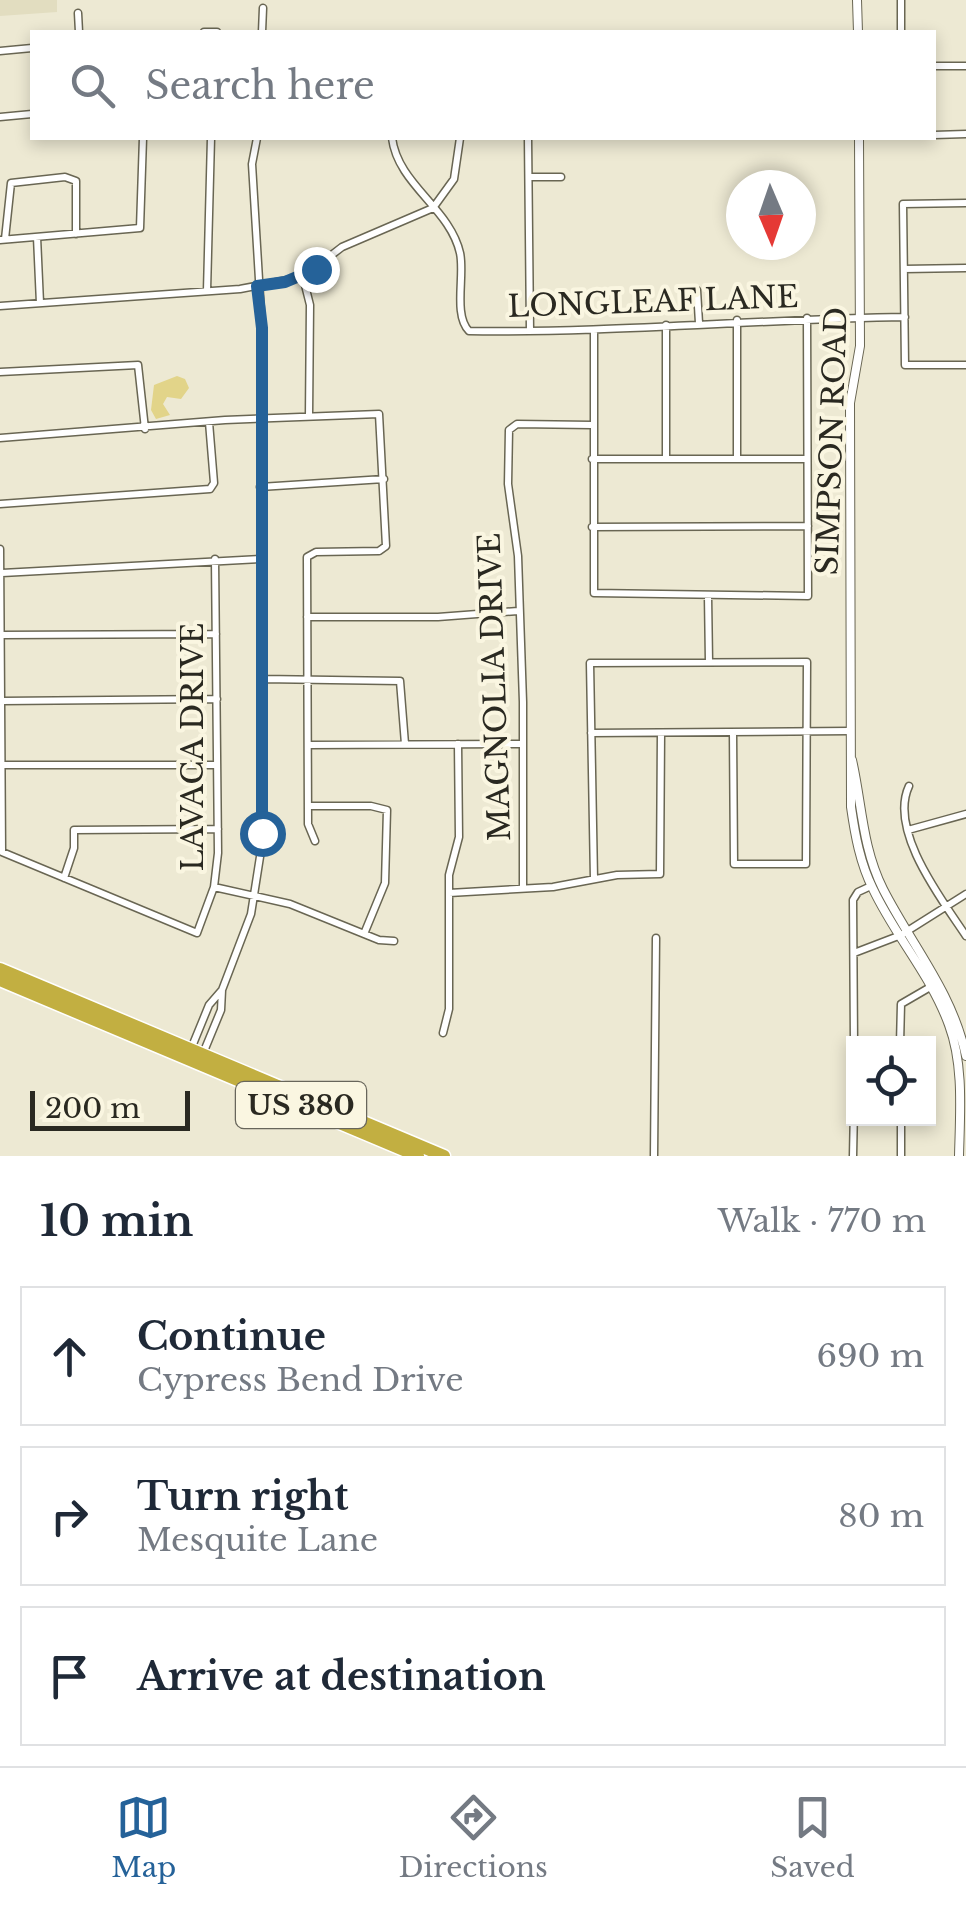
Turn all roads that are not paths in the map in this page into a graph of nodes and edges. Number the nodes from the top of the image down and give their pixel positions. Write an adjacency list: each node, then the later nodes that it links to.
1 (857, 0): 7 (street)
2 (901, 0): 8 (street)
3 (263, 8): 6 (street)
4 (78, 12): 5 (street)
5 (80, 30)
6 (262, 30)
7 (858, 30)
8 (901, 30)
9 (30, 48): 10 (street)
10 (0, 50)
11 (936, 66): 12 (street)
12 (966, 66)
13 (30, 114): 14 (street)
14 (0, 116)
15 (966, 134): 16 (street)
16 (936, 135)
17 (143, 140): 28 (street)
18 (211, 140): 36 (street)
19 (257, 140): 34 (street)
20 (393, 140): 27 (street)
21 (460, 140): 27 (street)
22 (528, 140): 24 (street)
23 (859, 140): 41 (street, SIMPSON ROAD)
24 (529, 177): 25 (street); 45 (street)
25 (561, 177)
26 (966, 203): 32 (street)
27 (433, 208): 33 (street); 45 (street, LONGLEAF LANE)
28 (76, 234): 29 (street); 30 (street)
29 (37, 237): 30 (street); 37 (street)
30 (2, 240)
31 (966, 268): 32 (street)
32 (904, 269): 39 (street)
33 (302, 277): 34 (street); 49 (street)
34 (257, 286): 36 (street); 50 (street)
35 (696, 290): 43 (street)
36 (207, 291): 37 (street)
37 (40, 303): 38 (street)
38 (0, 306)
39 (904, 317): 41 (street, LONGLEAF LANE); 47 (street)
40 (806, 318): 41 (street, LONGLEAF LANE); 42 (street, LONGLEAF LANE); 58 (street)
41 (860, 318): 78 (street, SIMPSON ROAD)
42 (737, 320): 43 (street, LONGLEAF LANE); 57 (street)
43 (699, 323): 44 (street, LONGLEAF LANE)
44 (666, 325): 46 (street, LONGLEAF LANE); 56 (street)
45 (530, 332): 46 (street, LONGLEAF LANE)
46 (594, 332): 52 (street)
47 (966, 365)
48 (0, 372): 53 (street)
49 (309, 416): 50 (street); 59 (street)
50 (260, 420): 51 (street); 60 (street)
51 (209, 422): 53 (street); 61 (street)
52 (592, 425): 55 (street); 69 (street, MAGNOLIA DRIVE)
53 (146, 429): 54 (street)
54 (0, 438)
55 (592, 459): 56 (street); 63 (street)
56 (666, 459): 57 (street)
57 (737, 459): 58 (street)
58 (808, 459): 62 (street)
59 (384, 479): 60 (street); 70 (street)
60 (260, 487): 65 (street)
61 (0, 504)
62 (808, 526): 63 (street); 68 (street)
63 (592, 527): 68 (street)
64 (0, 549): 67 (street)
65 (260, 558): 66 (street); 74 (street)
66 (216, 559): 67 (street); 72 (street, LAVACA DRIVE)
67 (2, 573): 71 (street)
68 (708, 596): 73 (street)
69 (518, 611): 70 (street); 85 (street, MAGNOLIA DRIVE)
70 (307, 617): 75 (street)
71 (1, 634): 72 (street); 77 (street)
72 (216, 634): 76 (street, LAVACA DRIVE)
73 (709, 662): 80 (street); 81 (street)
74 (262, 680): 75 (street); 104 (street)
75 (308, 680): 83 (street); 86 (street)
76 (217, 699): 77 (street); 89 (street, LAVACA DRIVE)
77 (2, 701): 88 (street)
78 (850, 731): 80 (street); 87 (street, SIMPSON ROAD)
79 (733, 732): 80 (street); 80 (street); 82 (street)
80 (807, 732)
81 (591, 733): 82 (street); 98 (street)
82 (661, 733): 98 (street)
83 (405, 744): 84 (street); 86 (street)
84 (458, 744): 85 (street); 102 (street)
85 (523, 744): 101 (street, MAGNOLIA DRIVE)
86 (308, 745): 91 (street)
87 (849, 746): 99 (street, SIMPSON ROAD); 106 (street, SIMPSON ROAD)
88 (2, 765): 89 (street); 96 (street)
89 (218, 765): 93 (street, LAVACA DRIVE)
90 (909, 786): 94 (street)
91 (308, 806): 95 (street); 107 (street)
92 (966, 814): 94 (street)
93 (218, 828): 97 (street); 100 (street, LAVACA DRIVE)
94 (908, 830): 105 (street)
95 (314, 841)
96 (2, 852): 97 (street)
97 (64, 878): 100 (street, LAVACA DRIVE)
98 (594, 879): 101 (street)
99 (871, 886): 106 (street, SIMPSON ROAD); 111 (street)
100 (214, 887): 104 (street)
101 (523, 888): 102 (street)
102 (450, 893): 116 (street)
103 (966, 894): 105 (street)
104 (256, 895): 107 (street); 115 (street)
105 (943, 905): 106 (street); 108 (street)
106 (905, 933): 111 (street); 114 (street); 119 (street, SIMPSON ROAD)
107 (364, 934): 110 (street)
108 (966, 936)
109 (656, 938): 127 (street)
110 (394, 940)
111 (854, 953): 117 (street)
112 (0, 970): 120 (highway, US 380)
113 (0, 980): 120 (highway, US 380)
114 (932, 986): 118 (street); 119 (street)
115 (222, 990): 120 (street); 120 (street)
116 (443, 1033)
117 (854, 1036)
118 (900, 1036)
119 (961, 1040): 121 (street, SIMPSON ROAD); 130 (street)
120 (196, 1055): 124 (highway, US 380)
121 (966, 1056)
122 (854, 1126): 128 (street)
123 (900, 1126): 129 (street)
124 (390, 1146): 125 (highway, US 380); 126 (highway, US 380)
125 (418, 1156)
126 (444, 1156)
127 (654, 1156)
128 (853, 1156)
129 (901, 1156)
130 (959, 1156)

